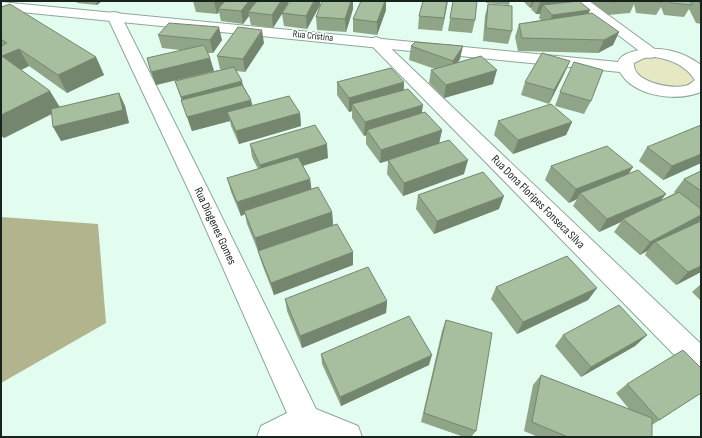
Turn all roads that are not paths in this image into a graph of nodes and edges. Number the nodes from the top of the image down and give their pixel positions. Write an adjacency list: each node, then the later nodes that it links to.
1 (580, 1): 5 (street)
2 (1, 6): 3 (street, Rua Cristina)
3 (114, 16): 4 (street, Rua Cristina); 11 (street, Rua Diogenes Gomes)
4 (376, 42): 6 (street, Rua Cristina); 10 (street, Rua Dona Florípes Fonseca Silva)
5 (651, 53): 6 (street); 7 (street)
6 (626, 68): 8 (street)
7 (700, 75): 8 (street)
8 (681, 92): 9 (street)
9 (701, 105)
10 (701, 363)
11 (309, 429): 12 (street); 13 (street)
12 (272, 437)
13 (347, 437)

